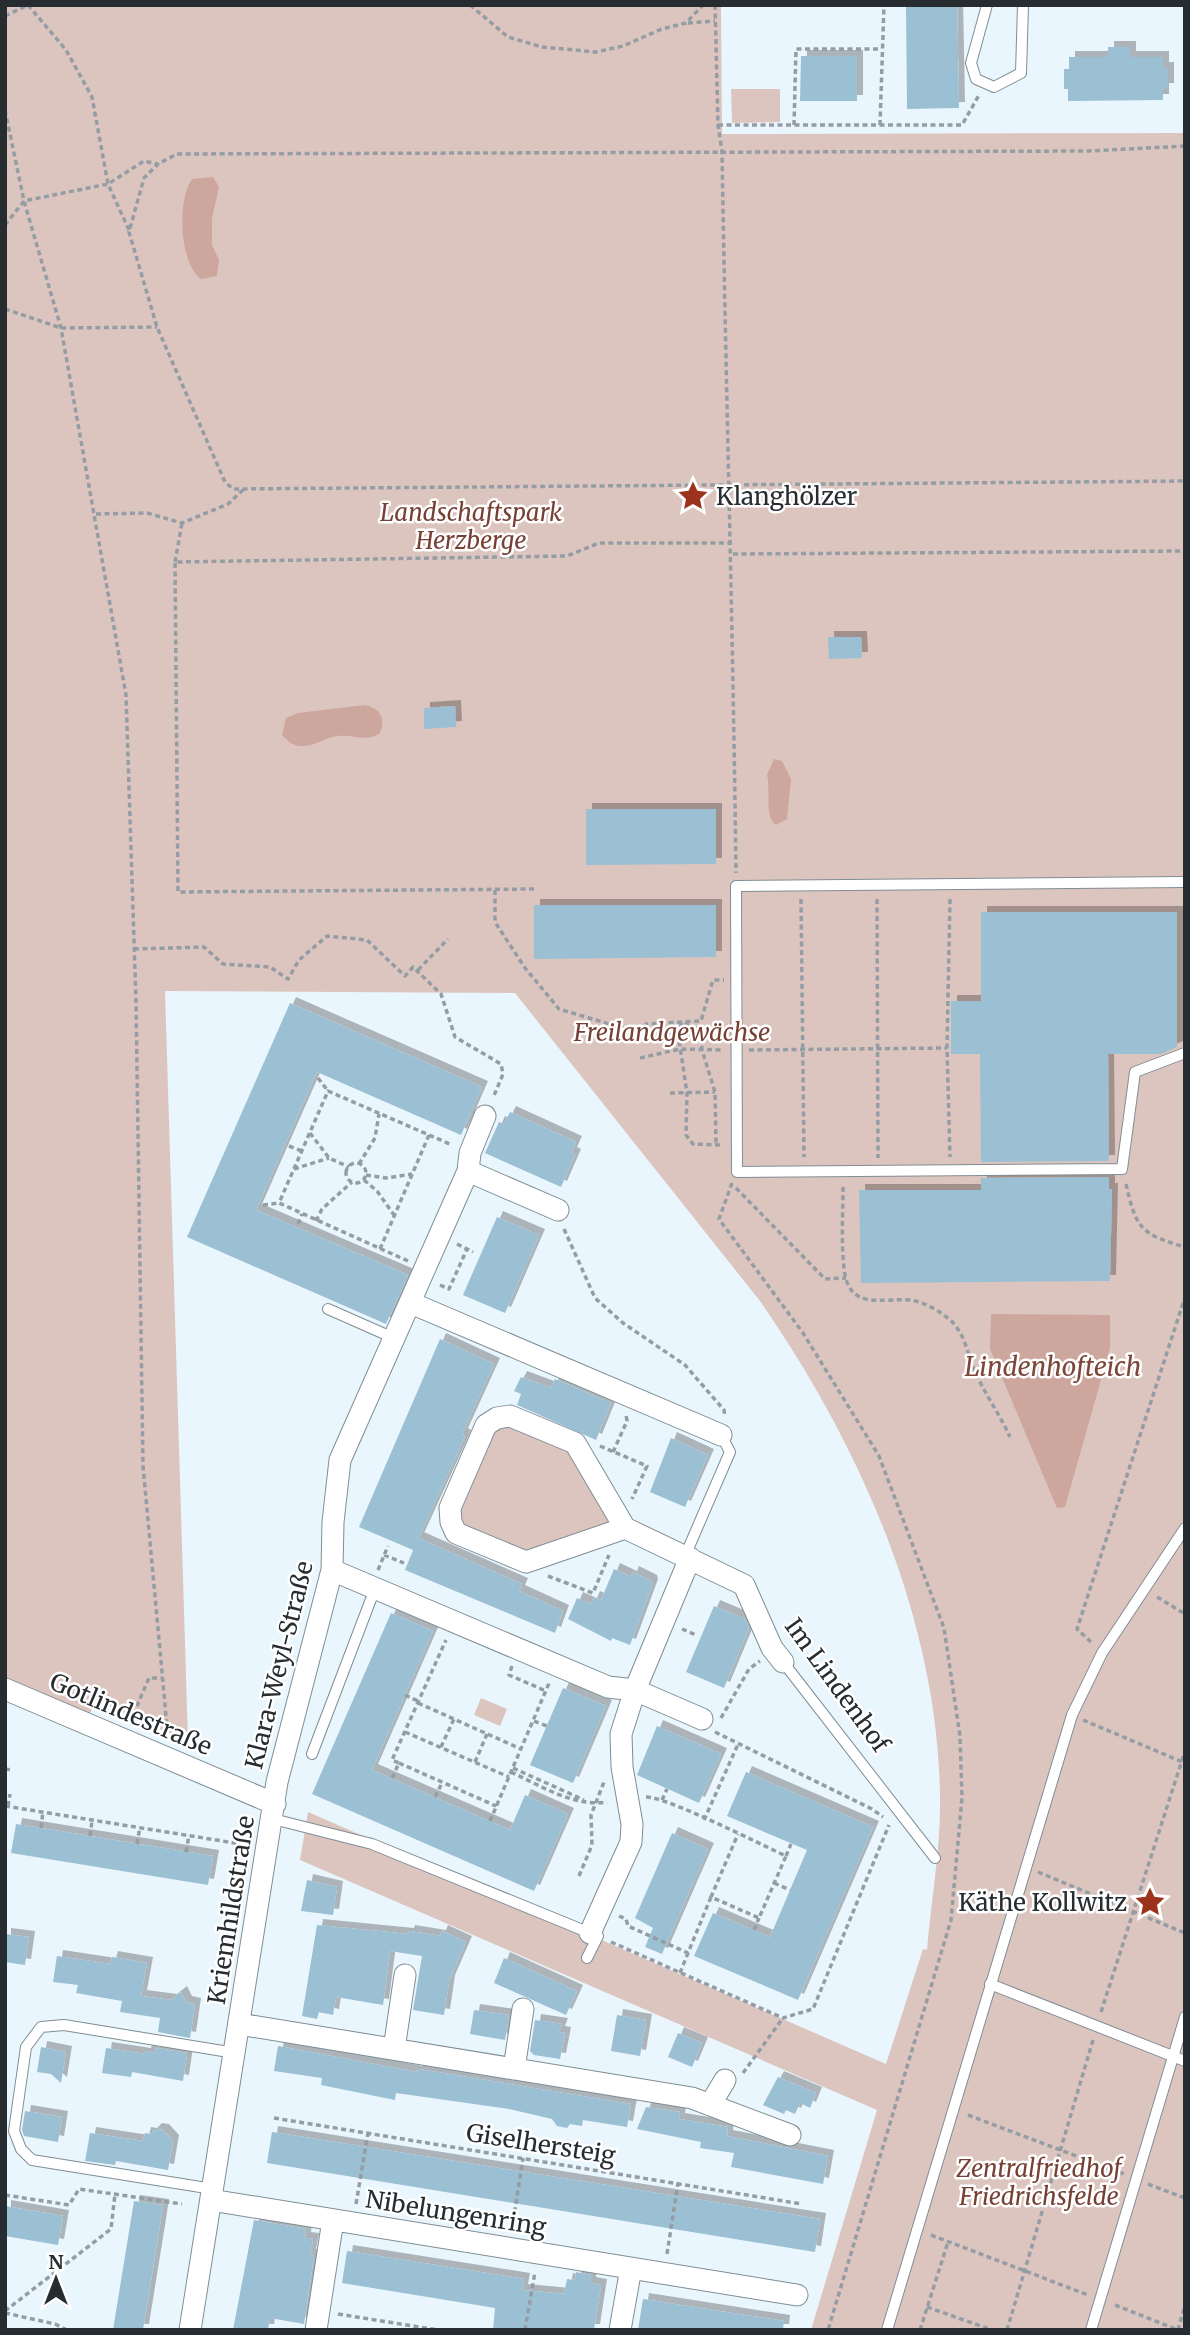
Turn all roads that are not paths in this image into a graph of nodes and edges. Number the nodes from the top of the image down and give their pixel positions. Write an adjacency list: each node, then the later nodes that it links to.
1 (987, 5): 2 (lane)
2 (1023, 5)
3 (1185, 882): 4 (lane)
4 (1185, 1053)
5 (485, 1116): 6 (street, Klara-Weyl-Straße)
6 (469, 1162): 7 (street); 8 (street, Klara-Weyl-Straße)
7 (558, 1210)
8 (411, 1303): 10 (street, Klara-Weyl-Straße); 11 (street)
9 (328, 1309): 10 (lane)
10 (396, 1339): 15 (street, Klara-Weyl-Straße)
11 (721, 1435): 14 (lane)
12 (622, 1527): 12 (street); 14 (street, Im Lindenhof)
13 (1185, 1528): 27 (lane)
14 (687, 1557): 17 (street, Im Lindenhof); 19 (street)
15 (332, 1570): 16 (street); 22 (street, Klara-Weyl-Straße)
16 (374, 1585): 19 (street); 21 (lane)
17 (781, 1660): 23 (lane, Im Lindenhof)
18 (5, 1689): 22 (street, Gotlindestraße)
19 (635, 1690): 20 (street); 24 (street)
20 (707, 1725)
21 (312, 1754)
22 (274, 1812): 24 (lane); 30 (street, Kriemhildstraße)
23 (935, 1858)
24 (594, 1935): 25 (lane)
25 (587, 1958)
26 (405, 1976): 31 (street)
27 (990, 1984): 33 (lane); 46 (lane)
28 (523, 2009): 35 (street)
29 (1185, 2017): 33 (lane)
30 (239, 2024): 31 (street, Kriemhildstraße); 32 (street, Kriemhildstraße)
31 (394, 2049): 35 (street, Kriemhildstraße)
32 (234, 2053): 39 (street, Kriemhildstraße); 39 (lane)
33 (1172, 2056): 34 (lane); 47 (lane)
34 (1185, 2061)
35 (514, 2069): 37 (street, Kriemhildstraße)
36 (725, 2080): 37 (street)
37 (710, 2105): 38 (street, Kriemhildstraße)
38 (790, 2136)
39 (212, 2195): 40 (street, Nibelungenring); 44 (street, Kriemhildstraße)
40 (343, 2221): 41 (street, Nibelungenring); 43 (street)
41 (631, 2268): 42 (street, Nibelungenring); 45 (street)
42 (797, 2295)
43 (317, 2320)
44 (190, 2330)
45 (620, 2330)
46 (887, 2330)
47 (1091, 2330)

